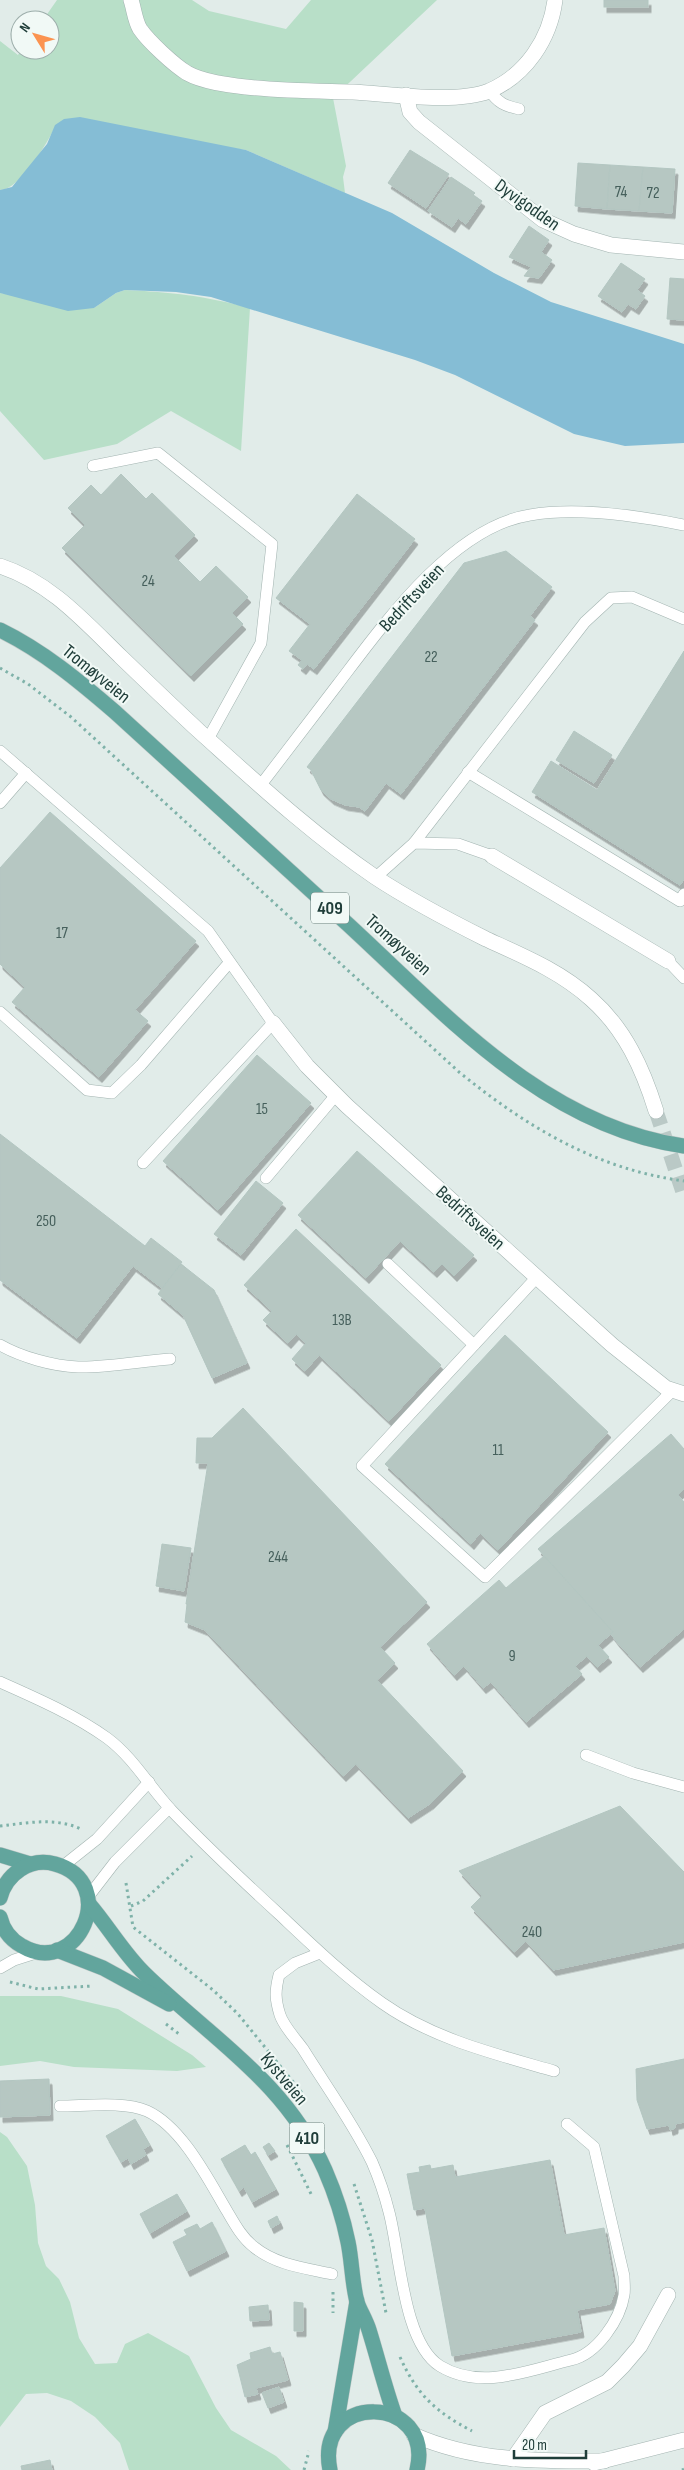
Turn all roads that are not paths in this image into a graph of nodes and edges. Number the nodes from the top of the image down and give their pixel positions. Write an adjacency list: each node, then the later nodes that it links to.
1 (131, 0): 4 (street)
2 (555, 0): 3 (street)
3 (489, 90): 4 (street); 5 (lane)
4 (406, 95): 6 (street, Dyvigodden)
5 (519, 109)
6 (684, 252)
7 (93, 466): 12 (lane)
8 (684, 525): 16 (lane, Bedriftsveien)
9 (0, 566): 12 (street)
10 (684, 619): 14 (lane)
11 (0, 630): 29 (main road, Tromøyveien / 409)
12 (208, 739): 16 (street)
13 (0, 751): 15 (lane)
14 (468, 772): 18 (lane); 21 (lane)
15 (26, 773): 17 (lane); 23 (lane)
16 (260, 786): 20 (street)
17 (0, 802)
18 (414, 844): 19 (lane); 20 (lane)
19 (492, 856): 22 (street)
20 (376, 877): 28 (street)
21 (684, 894)
22 (668, 961): 24 (lane)
23 (229, 963): 25 (lane); 26 (lane)
24 (684, 978)
25 (0, 1012)
26 (273, 1022): 27 (street, Bedriftsveien); 30 (lane)
27 (336, 1095): 31 (lane); 33 (street, Bedriftsveien)
28 (656, 1111)
29 (684, 1146)
30 (143, 1162)
31 (266, 1178)
32 (388, 1264): 35 (lane)
33 (537, 1277): 35 (lane); 37 (street, Bedriftsveien)
34 (0, 1345): 36 (lane)
35 (474, 1345): 37 (lane)
36 (170, 1359)
37 (679, 1392)
38 (0, 1682): 40 (lane)
39 (586, 1755): 41 (lane)
40 (149, 1782): 42 (lane); 45 (lane)
41 (684, 1787)
42 (169, 1808): 47 (lane); 51 (lane)
43 (0, 1855): 44 (main road)
44 (30, 1864): 45 (main road); 46 (main road)
45 (63, 1866): 47 (main road, 410)
46 (0, 1898)
47 (88, 1900): 49 (main road, 410); 53 (main road, Kystveien / 410)
48 (0, 1921): 50 (main road, 410)
49 (57, 1950): 50 (main road, 410); 53 (main road, Kystveien / 410)
50 (39, 1952): 52 (lane)
51 (320, 1953): 54 (lane); 56 (lane)
52 (0, 1968)
53 (188, 2014): 59 (main road, Kystveien / 410)
54 (554, 2071)
55 (60, 2106): 57 (lane)
56 (567, 2124)
57 (332, 2274)
58 (668, 2295): 64 (street)
59 (357, 2301): 60 (main road, Kystveien / 410); 61 (main road, Kystveien / 410)
60 (396, 2416): 61 (main road); 62 (main road, 410)
61 (334, 2432): 66 (main road, 410)
62 (414, 2435): 64 (street); 67 (main road)
63 (684, 2440): 65 (street)
64 (513, 2459): 65 (street)
65 (604, 2461): 68 (street)
66 (330, 2470)
67 (417, 2470)
68 (561, 2470)

